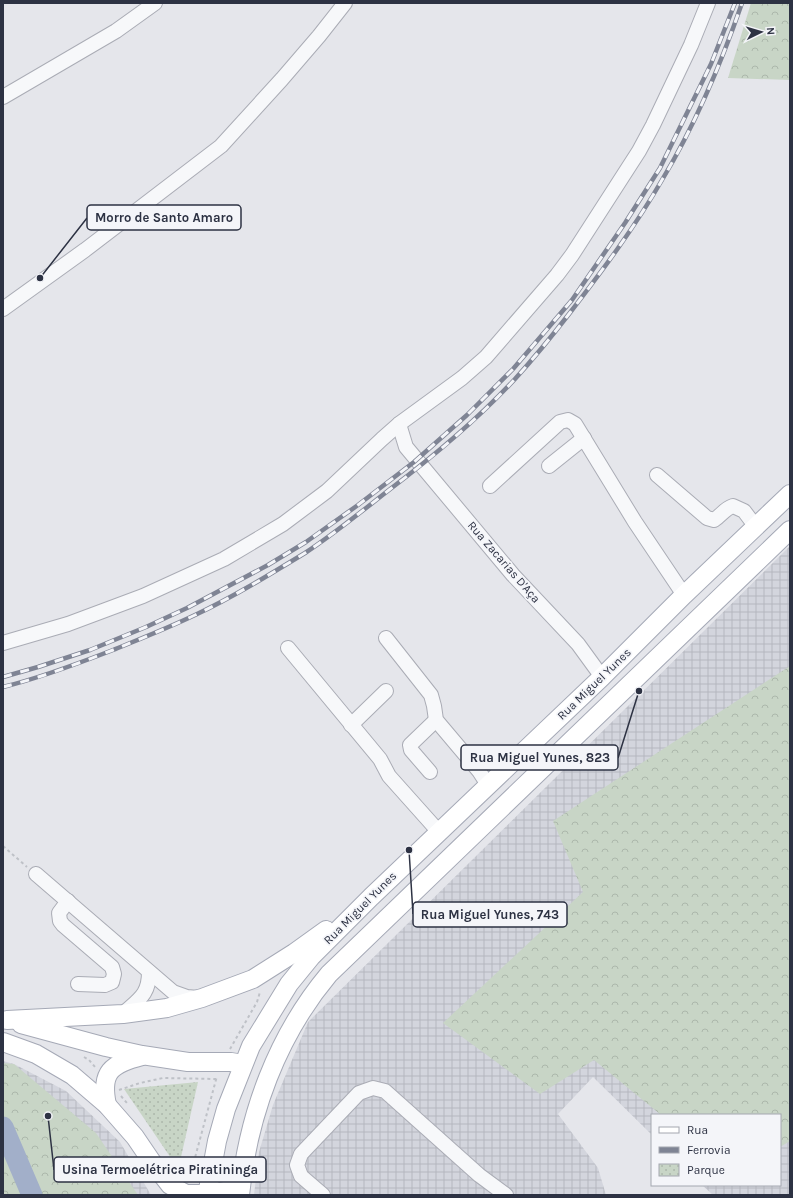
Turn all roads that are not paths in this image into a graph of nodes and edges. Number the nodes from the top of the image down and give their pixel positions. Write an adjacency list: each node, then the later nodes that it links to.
1 (155, 3): 4 (street)
2 (345, 3): 5 (street)
3 (708, 3): 6 (street)
4 (3, 97)
5 (3, 308)
6 (400, 424): 8 (street); 9 (street)
7 (584, 438): 10 (street); 12 (street); 16 (street)
8 (382, 439): 9 (street); 19 (street)
9 (406, 447): 22 (street, Rua Zacarias D'Aça)
10 (549, 466)
11 (657, 475): 14 (street)
12 (490, 486)
13 (790, 494): 14 (main road, Rua Miguel Yunes)
14 (756, 527): 16 (main road, Rua Miguel Yunes)
15 (790, 530): 21 (main road, Rua Miguel Yunes)
16 (684, 595): 17 (main road, Rua Miguel Yunes)
17 (669, 610): 21 (main road); 22 (main road, Rua Miguel Yunes)
18 (386, 638): 24 (street)
19 (3, 643)
20 (288, 648): 26 (street)
21 (653, 662): 25 (main road, Rua Miguel Yunes)
22 (602, 677): 25 (main road); 28 (main road, Rua Miguel Yunes)
23 (386, 692): 26 (street)
24 (436, 720): 27 (street); 28 (street)
25 (592, 720): 42 (main road, Rua Miguel Yunes)
26 (351, 725): 29 (street)
27 (430, 772)
28 (488, 785): 29 (main road, Rua Miguel Yunes)
29 (439, 832): 31 (main road, Rua Miguel Yunes)
30 (36, 874): 32 (street)
31 (370, 897): 35 (main road); 40 (main road, Rua Miguel Yunes)
32 (68, 901): 33 (street); 34 (street)
33 (149, 972): 35 (street); 36 (street)
34 (78, 984)
35 (202, 998): 36 (main road)
36 (124, 1014): 37 (main road)
37 (5, 1020): 39 (main road)
38 (3, 1042): 41 (main road)
39 (142, 1055): 40 (main road); 41 (main road)
40 (244, 1064): 42 (main road); 46 (main road, Rua Miguel Yunes)
41 (107, 1105): 43 (main road)
42 (254, 1115): 44 (main road, Rua Miguel Yunes)
43 (152, 1162): 45 (main road); 46 (main road)
44 (240, 1189): 46 (main road)
45 (165, 1195)
46 (207, 1195)
47 (323, 1195): 48 (street)
48 (506, 1195)

